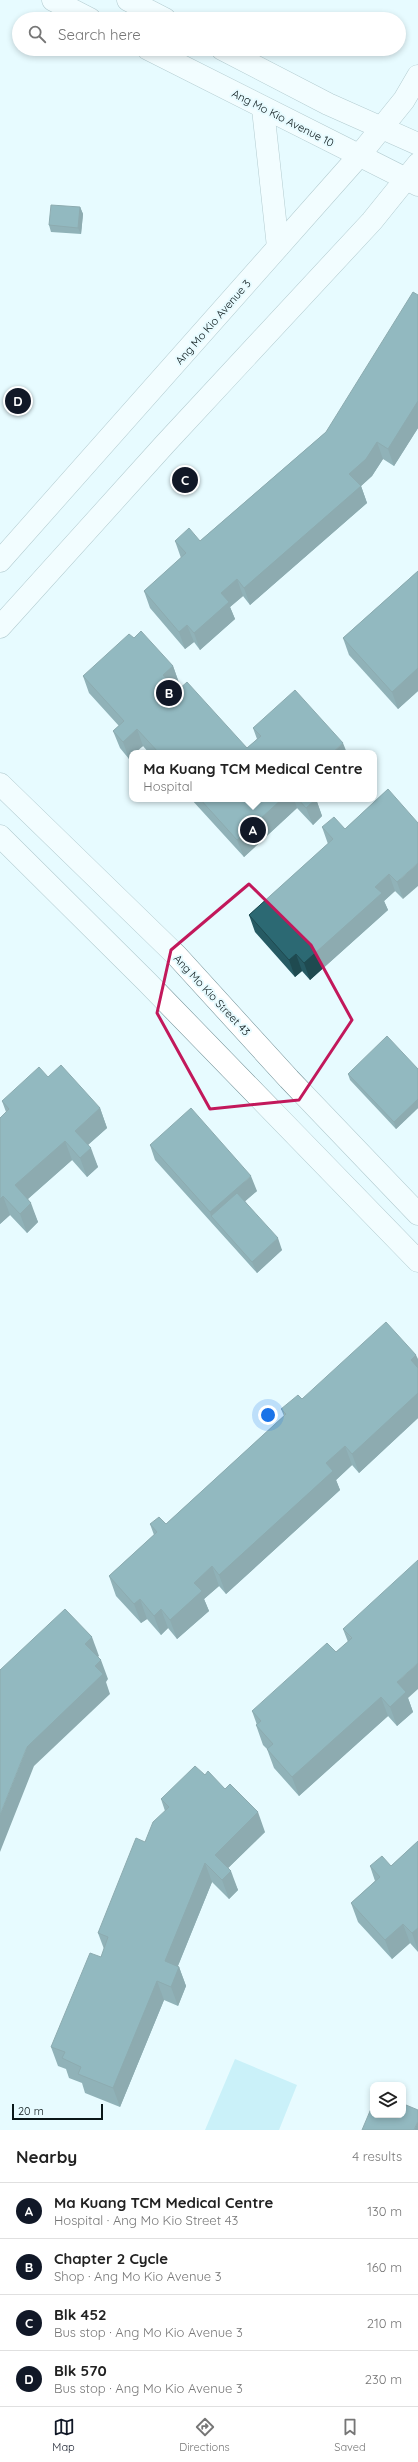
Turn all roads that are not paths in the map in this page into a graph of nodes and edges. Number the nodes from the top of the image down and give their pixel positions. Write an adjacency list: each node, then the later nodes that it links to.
1 (53, 0): 3 (main road)
2 (128, 0): 4 (main road)
3 (76, 12)
4 (151, 12)
5 (161, 56): 8 (main road, Ang Mo Kio Avenue 10)
6 (235, 56): 9 (main road)
7 (418, 76): 9 (main road, Ang Mo Kio Avenue 3)
8 (263, 109): 11 (main road, Ang Mo Kio Avenue 10); 13 (main road)
9 (382, 128): 10 (main road); 11 (main road, Ang Mo Kio Avenue 3)
10 (418, 144)
11 (358, 157): 12 (main road, Ang Mo Kio Avenue 10); 13 (main road, Ang Mo Kio Avenue 3)
12 (414, 176): 15 (main road)
13 (278, 247): 14 (main road, Ang Mo Kio Avenue 3)
14 (0, 561)
15 (0, 627)
16 (0, 784): 18 (main road, Ang Mo Kio Street 43)
17 (0, 836): 19 (main road)
18 (418, 1214)
19 (418, 1261)

